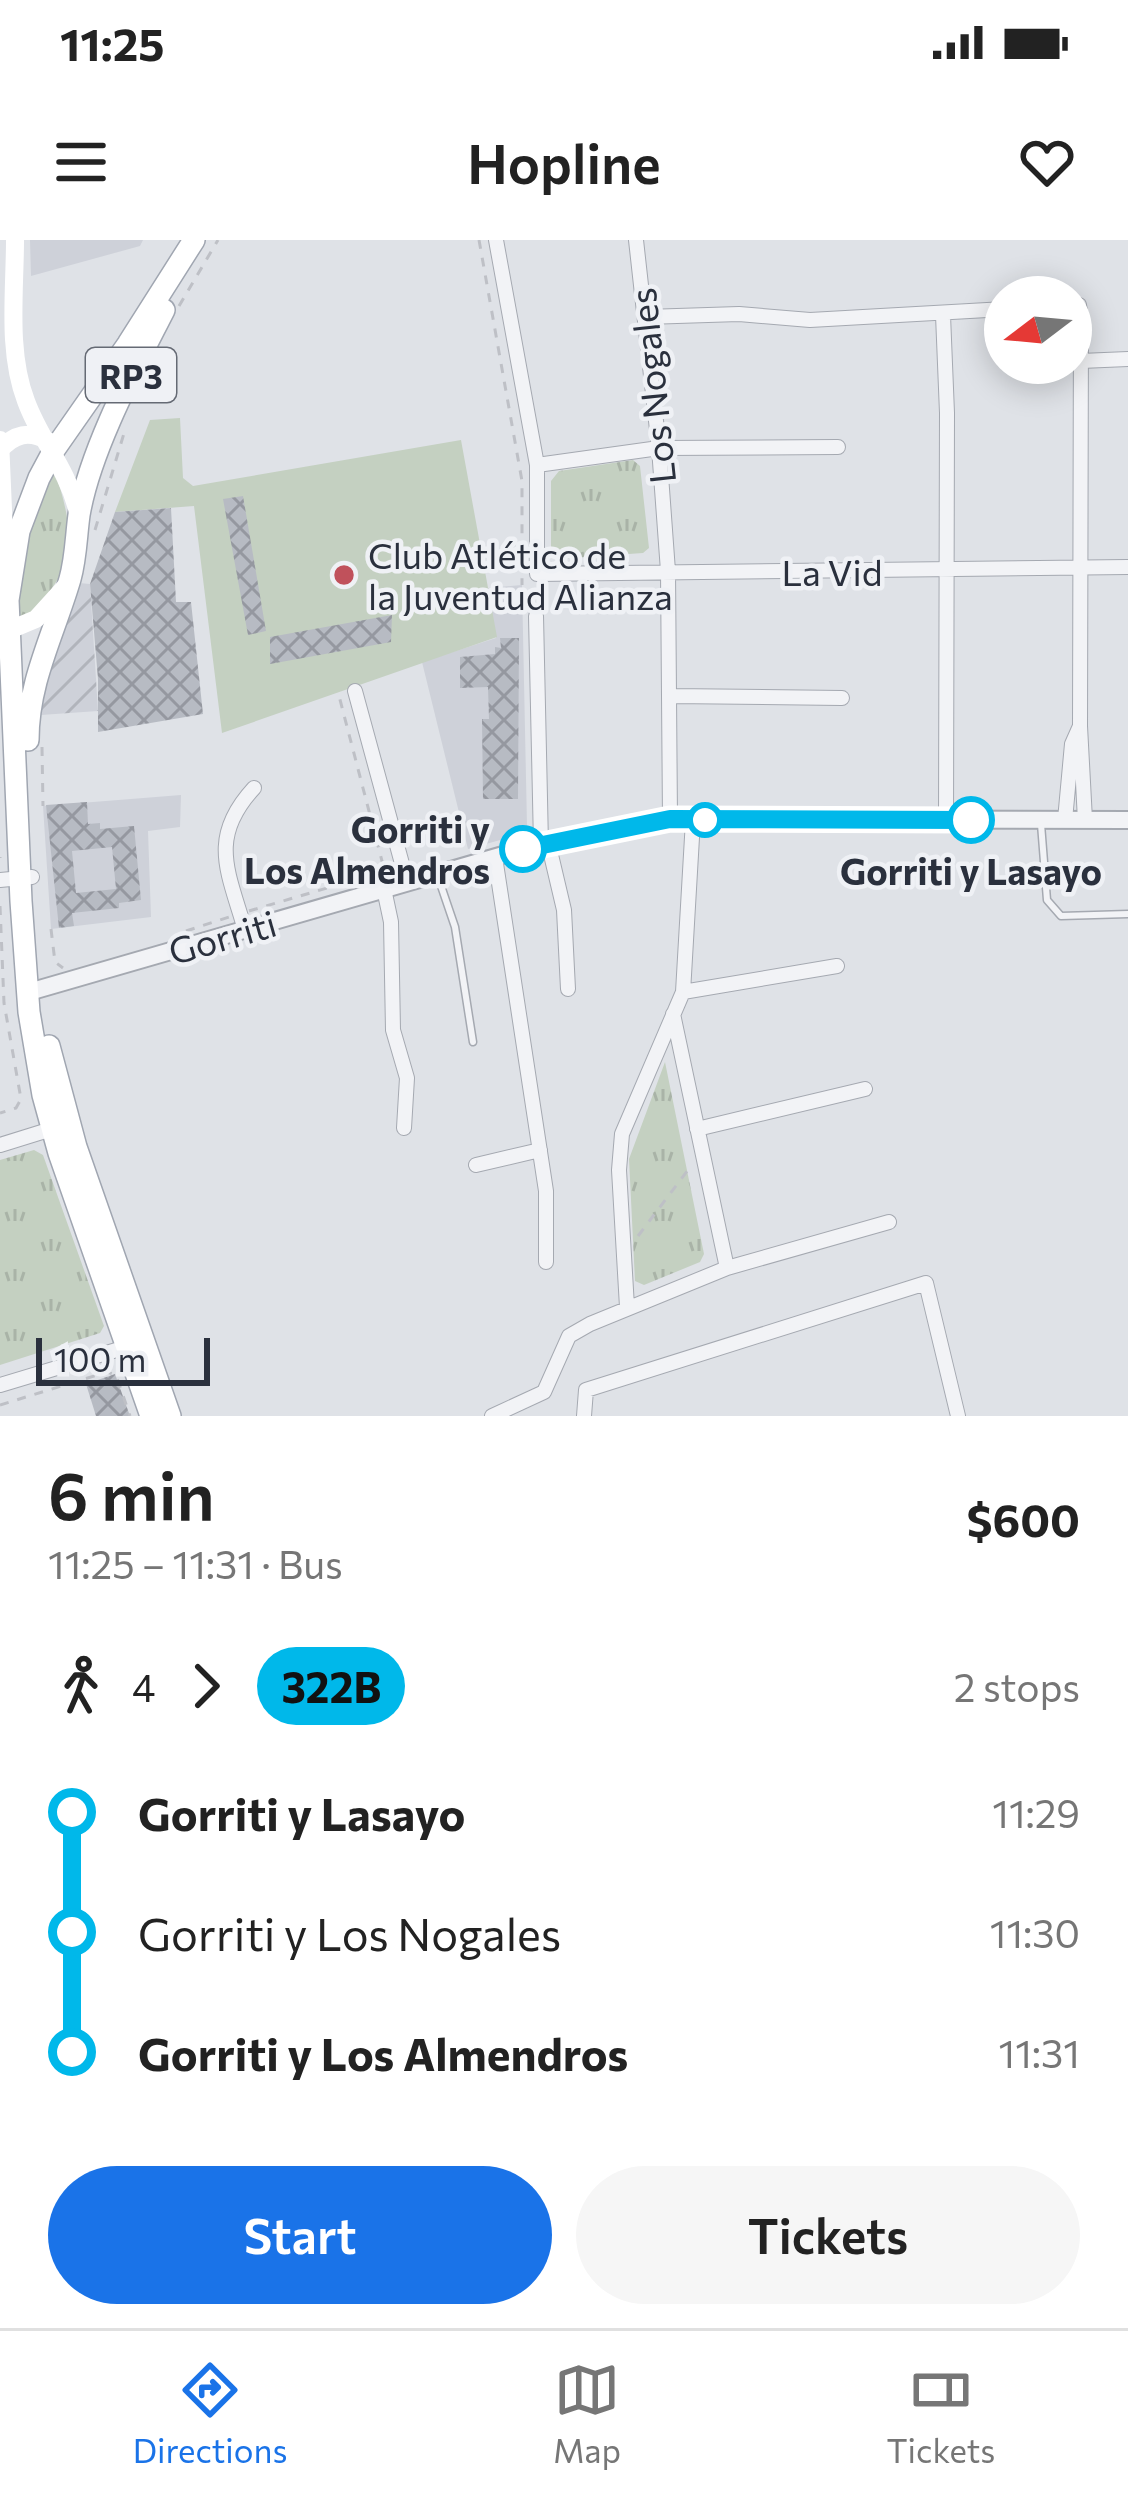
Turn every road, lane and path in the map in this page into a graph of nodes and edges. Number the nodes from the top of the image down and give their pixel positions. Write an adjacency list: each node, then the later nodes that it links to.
1 (15, 240): 16 (main road)
2 (197, 240): 16 (main road, RP3); 21 (main road, RP3)
3 (218, 240): 7 (path)
4 (479, 240): 28 (path)
5 (496, 240): 20 (street)
6 (637, 240): 10 (street, Los Nogales)
7 (177, 310)
8 (984, 311): 9 (street)
9 (943, 315): 10 (street); 25 (street)
10 (646, 317): 18 (street, Los Nogales)
11 (1128, 359): 12 (street)
12 (1092, 361)
13 (1081, 384): 24 (street)
14 (130, 416): 22 (path)
15 (0, 440): 19 (main road)
16 (51, 446): 19 (main road); 21 (main road); 30 (main road, RP3)
17 (838, 447): 18 (street)
18 (659, 448): 20 (street); 26 (street, Los Nogales)
19 (0, 450): 30 (main road)
20 (536, 465): 26 (street, La Vid)
21 (79, 517): 27 (main road, RP3)
22 (93, 537)
23 (1128, 567): 24 (street, La Vid)
24 (1082, 568): 25 (street, La Vid); 35 (street)
25 (946, 570): 26 (street, La Vid); 41 (street)
26 (668, 571): 33 (street, Los Nogales)
27 (69, 583): 30 (main road); 49 (main road, RP3)
28 (522, 585)
29 (536, 616): 46 (street)
30 (4, 626): 49 (main road, RP3)
31 (355, 691): 50 (street)
32 (338, 692): 54 (path)
33 (671, 696): 34 (street); 39 (street, Los Nogales)
34 (842, 698)
35 (1080, 727): 43 (street); 44 (street)
36 (41, 738): 38 (path)
37 (254, 788): 54 (street)
38 (43, 806)
39 (670, 819): 40 (street, Gorriti); 46 (street, Gorriti)
40 (693, 820): 41 (street, Gorriti); 61 (street)
41 (946, 820): 42 (street, Gorriti)
42 (1041, 820): 43 (street, Gorriti); 53 (lane)
43 (1065, 820): 44 (street, Gorriti)
44 (1085, 820): 45 (street, Gorriti)
45 (1128, 820)
46 (544, 843): 47 (street, Gorriti); 59 (street)
47 (495, 857): 48 (street, Gorriti); 70 (street)
48 (437, 874): 50 (street, Gorriti); 63 (lane)
49 (17, 878): 60 (main road, RP3)
50 (407, 881): 51 (street, Gorriti)
51 (384, 889): 54 (street, Gorriti); 67 (street)
52 (0, 906): 65 (path)
53 (1128, 914)
54 (243, 922): 56 (path); 60 (street, Gorriti)
55 (51, 929): 58 (path)
56 (174, 934)
57 (837, 966): 61 (street)
58 (64, 969)
59 (568, 989)
60 (35, 990): 66 (main road, RP3)
61 (683, 992): 62 (street)
62 (673, 1014): 68 (street); 77 (street)
63 (473, 1042)
64 (865, 1089): 68 (street)
65 (0, 1113)
66 (60, 1126): 69 (street); 78 (main road, RP3)
67 (404, 1128)
68 (697, 1129): 76 (street)
69 (0, 1145)
70 (540, 1150): 71 (street); 75 (street)
71 (476, 1165)
72 (688, 1170): 74 (path)
73 (889, 1222): 76 (street)
74 (633, 1242)
75 (546, 1262)
76 (727, 1268): 77 (street)
77 (627, 1307): 84 (street)
78 (136, 1344): 79 (street); 82 (main road, RP3); 83 (main road, RP3)
79 (0, 1385)
80 (0, 1405): 81 (path)
81 (130, 1416)
82 (151, 1416)
83 (170, 1416)
84 (492, 1416)
85 (584, 1416): 86 (street)
86 (958, 1416)

